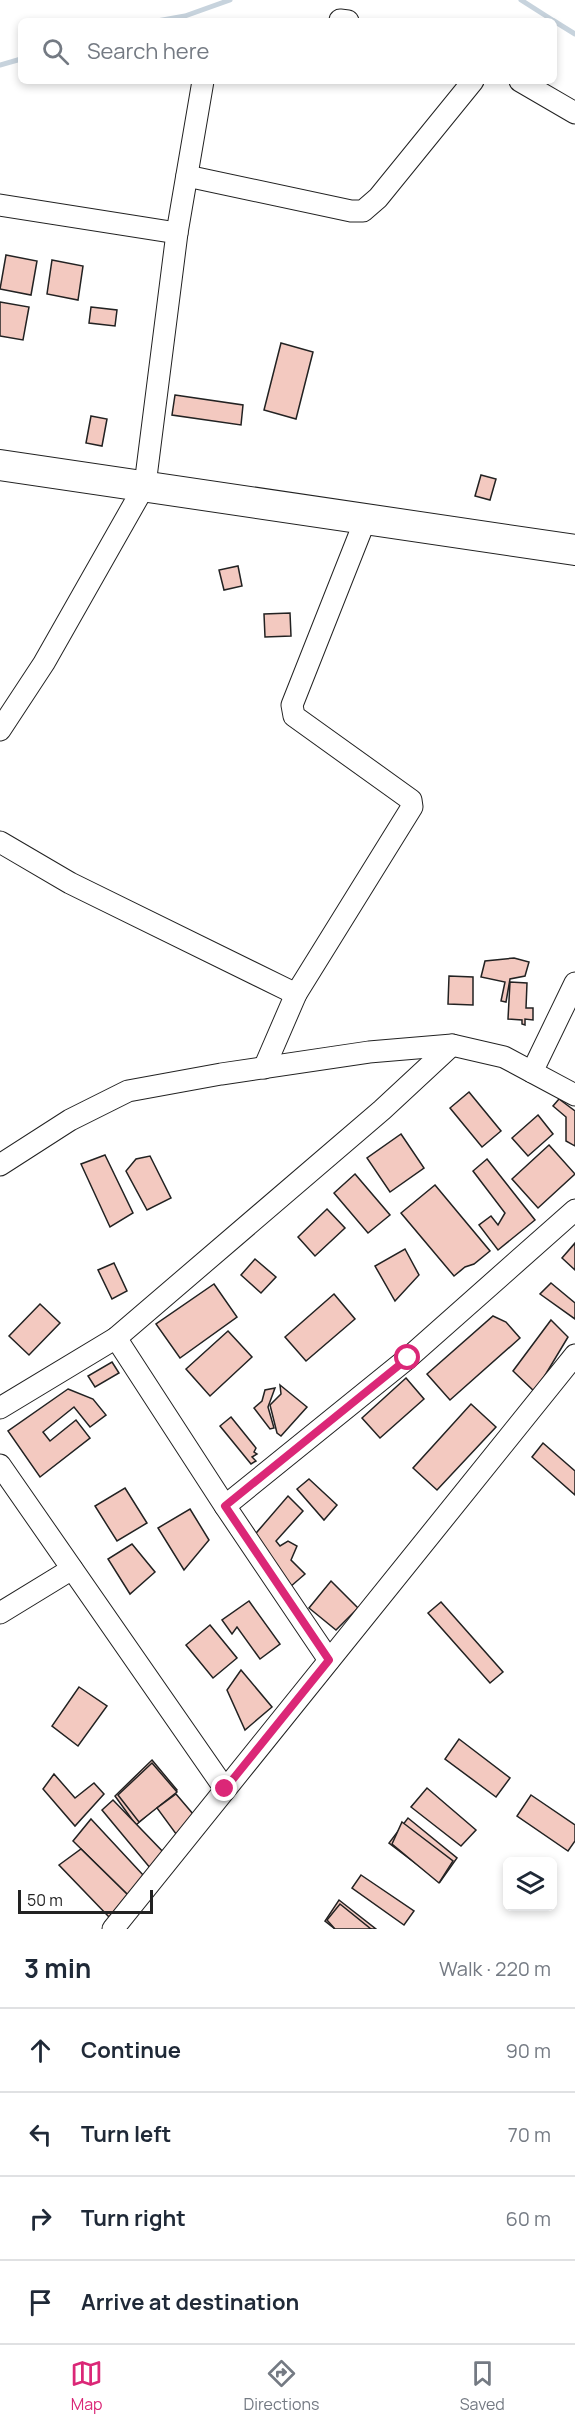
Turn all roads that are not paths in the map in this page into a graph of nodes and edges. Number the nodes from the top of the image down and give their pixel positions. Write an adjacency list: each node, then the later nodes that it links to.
1 (202, 84): 5 (street)
2 (471, 84): 5 (street)
3 (525, 84): 4 (street)
4 (575, 113)
5 (187, 176): 7 (street)
6 (0, 205): 7 (street)
7 (177, 233): 9 (street)
8 (0, 465): 9 (highway)
9 (145, 485): 10 (highway); 12 (street)
10 (366, 518): 11 (highway); 15 (street)
11 (575, 550)
12 (0, 730)
13 (0, 842): 15 (street)
14 (575, 983): 18 (street)
15 (296, 994): 17 (street)
16 (452, 1045): 17 (street); 18 (street); 22 (street)
17 (264, 1068): 20 (street)
18 (532, 1072): 19 (street)
19 (575, 1095)
20 (0, 1165)
21 (575, 1210): 26 (street)
22 (116, 1338): 24 (street); 26 (street)
23 (575, 1355): 29 (street)
24 (0, 1408)
25 (0, 1465): 27 (street)
26 (225, 1506): 29 (street)
27 (72, 1569): 28 (street); 30 (street)
28 (0, 1613)
29 (329, 1660): 30 (street)
30 (225, 1789): 31 (street)
31 (113, 1929)

